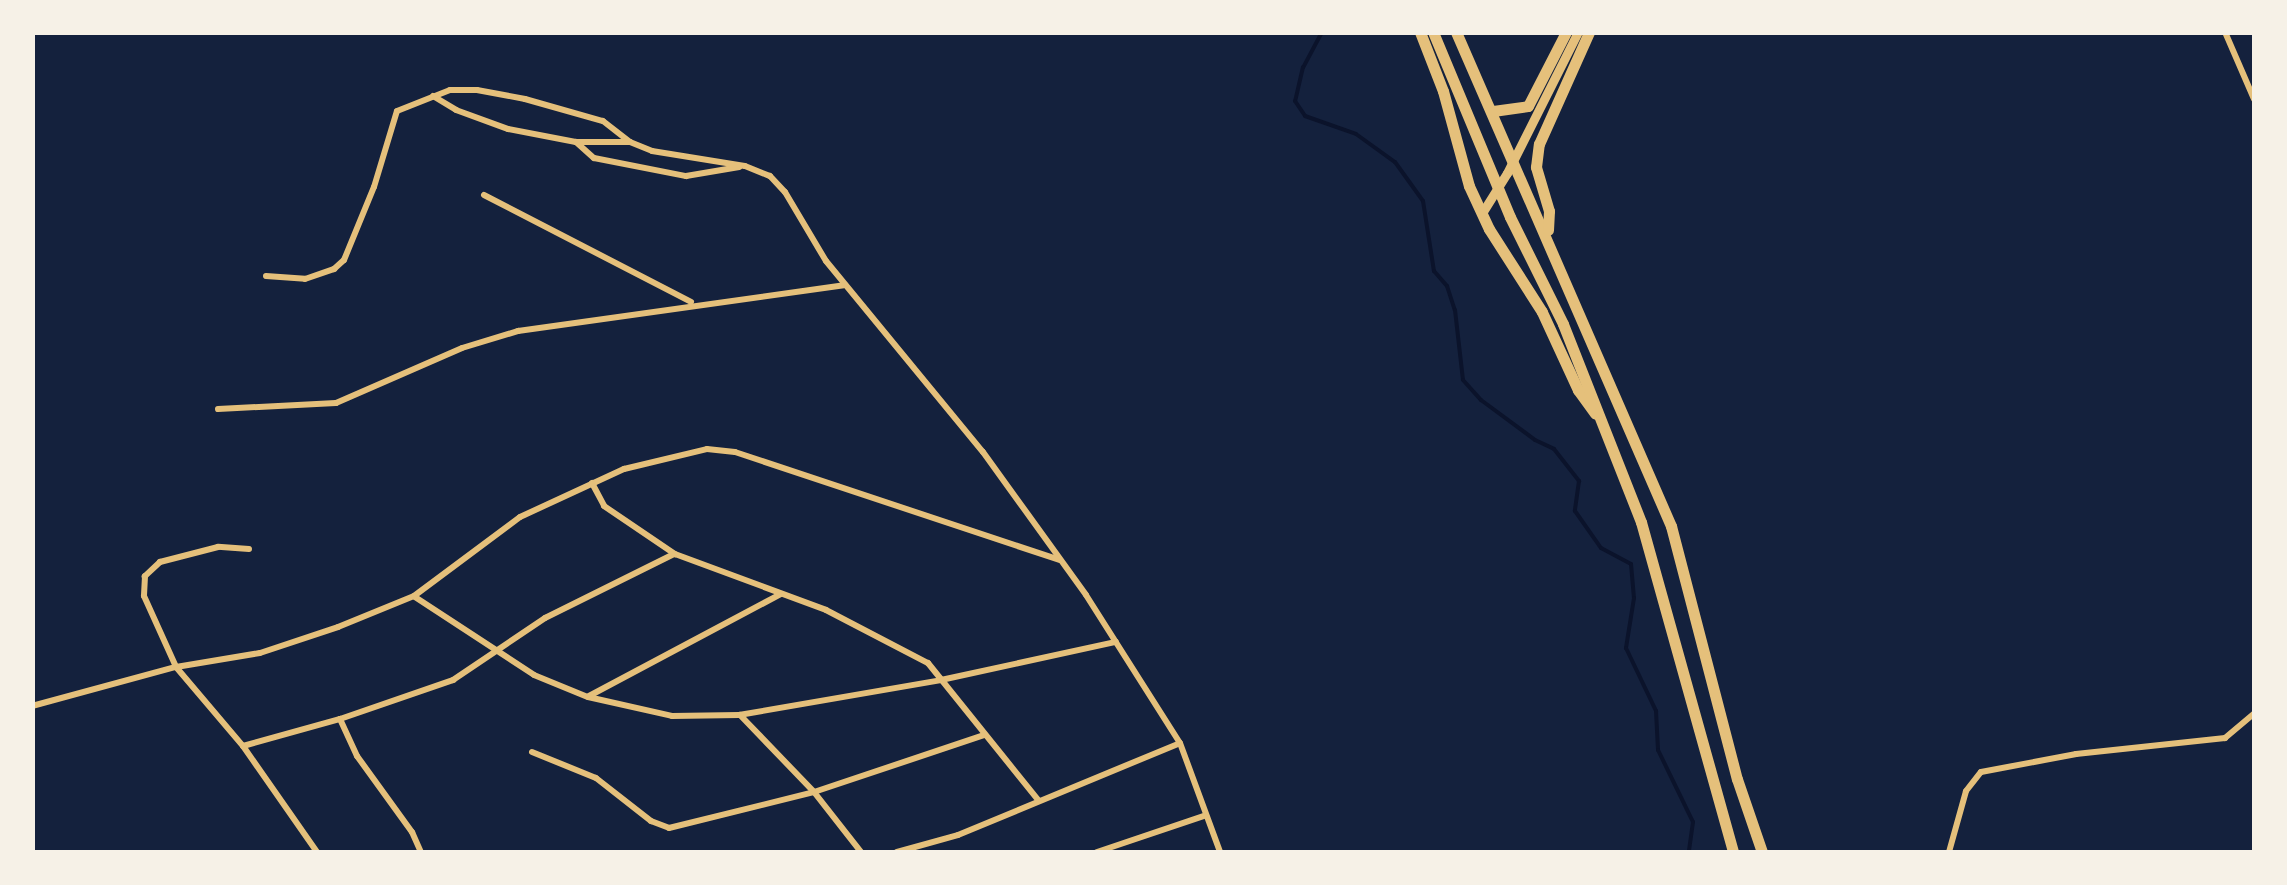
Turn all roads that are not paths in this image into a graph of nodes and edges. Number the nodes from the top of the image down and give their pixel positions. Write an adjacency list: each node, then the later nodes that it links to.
1 (1420, 32): 13 (highway)
2 (1433, 32): 19 (highway)
3 (1456, 32): 8 (highway)
4 (2225, 32): 7 (street)
5 (1578, 34): 8 (highway); 13 (street); 14 (highway)
6 (432, 96): 9 (street); 10 (street); 15 (street)
7 (2254, 100)
8 (1493, 111): 14 (highway)
9 (576, 142): 10 (street); 11 (street)
10 (630, 142): 11 (street)
11 (744, 166): 16 (street)
12 (484, 195): 17 (street)
13 (1482, 212): 19 (highway)
14 (1547, 234): 49 (highway)
15 (266, 276)
16 (845, 284): 17 (street); 23 (street)
17 (692, 303): 18 (street)
18 (218, 409)
19 (1606, 428): 48 (highway)
20 (592, 483): 22 (street); 23 (street); 25 (street)
21 (250, 549): 28 (street)
22 (675, 554): 24 (street); 27 (street)
23 (1060, 561): 26 (street)
24 (782, 594): 29 (street); 30 (street)
25 (414, 596): 27 (street); 28 (street)
26 (1116, 642): 29 (street); 36 (street)
27 (497, 653): 30 (street); 34 (street)
28 (176, 667): 31 (street); 37 (street)
29 (942, 680): 32 (street); 35 (street)
30 (588, 697): 32 (street)
31 (32, 706)
32 (739, 714): 39 (street)
33 (2254, 714): 50 (street)
34 (340, 719): 37 (street); 43 (street)
35 (984, 735): 39 (street); 40 (street)
36 (1180, 743): 40 (street); 41 (street)
37 (243, 746): 42 (street)
38 (532, 752): 39 (street)
39 (814, 792): 44 (street)
40 (1038, 800): 45 (street)
41 (1204, 816): 46 (street); 47 (street)
42 (318, 852)
43 (421, 852)
44 (862, 852)
45 (896, 852)
46 (1097, 852)
47 (1220, 852)
48 (1733, 852)
49 (1762, 852)
50 (1949, 852)

